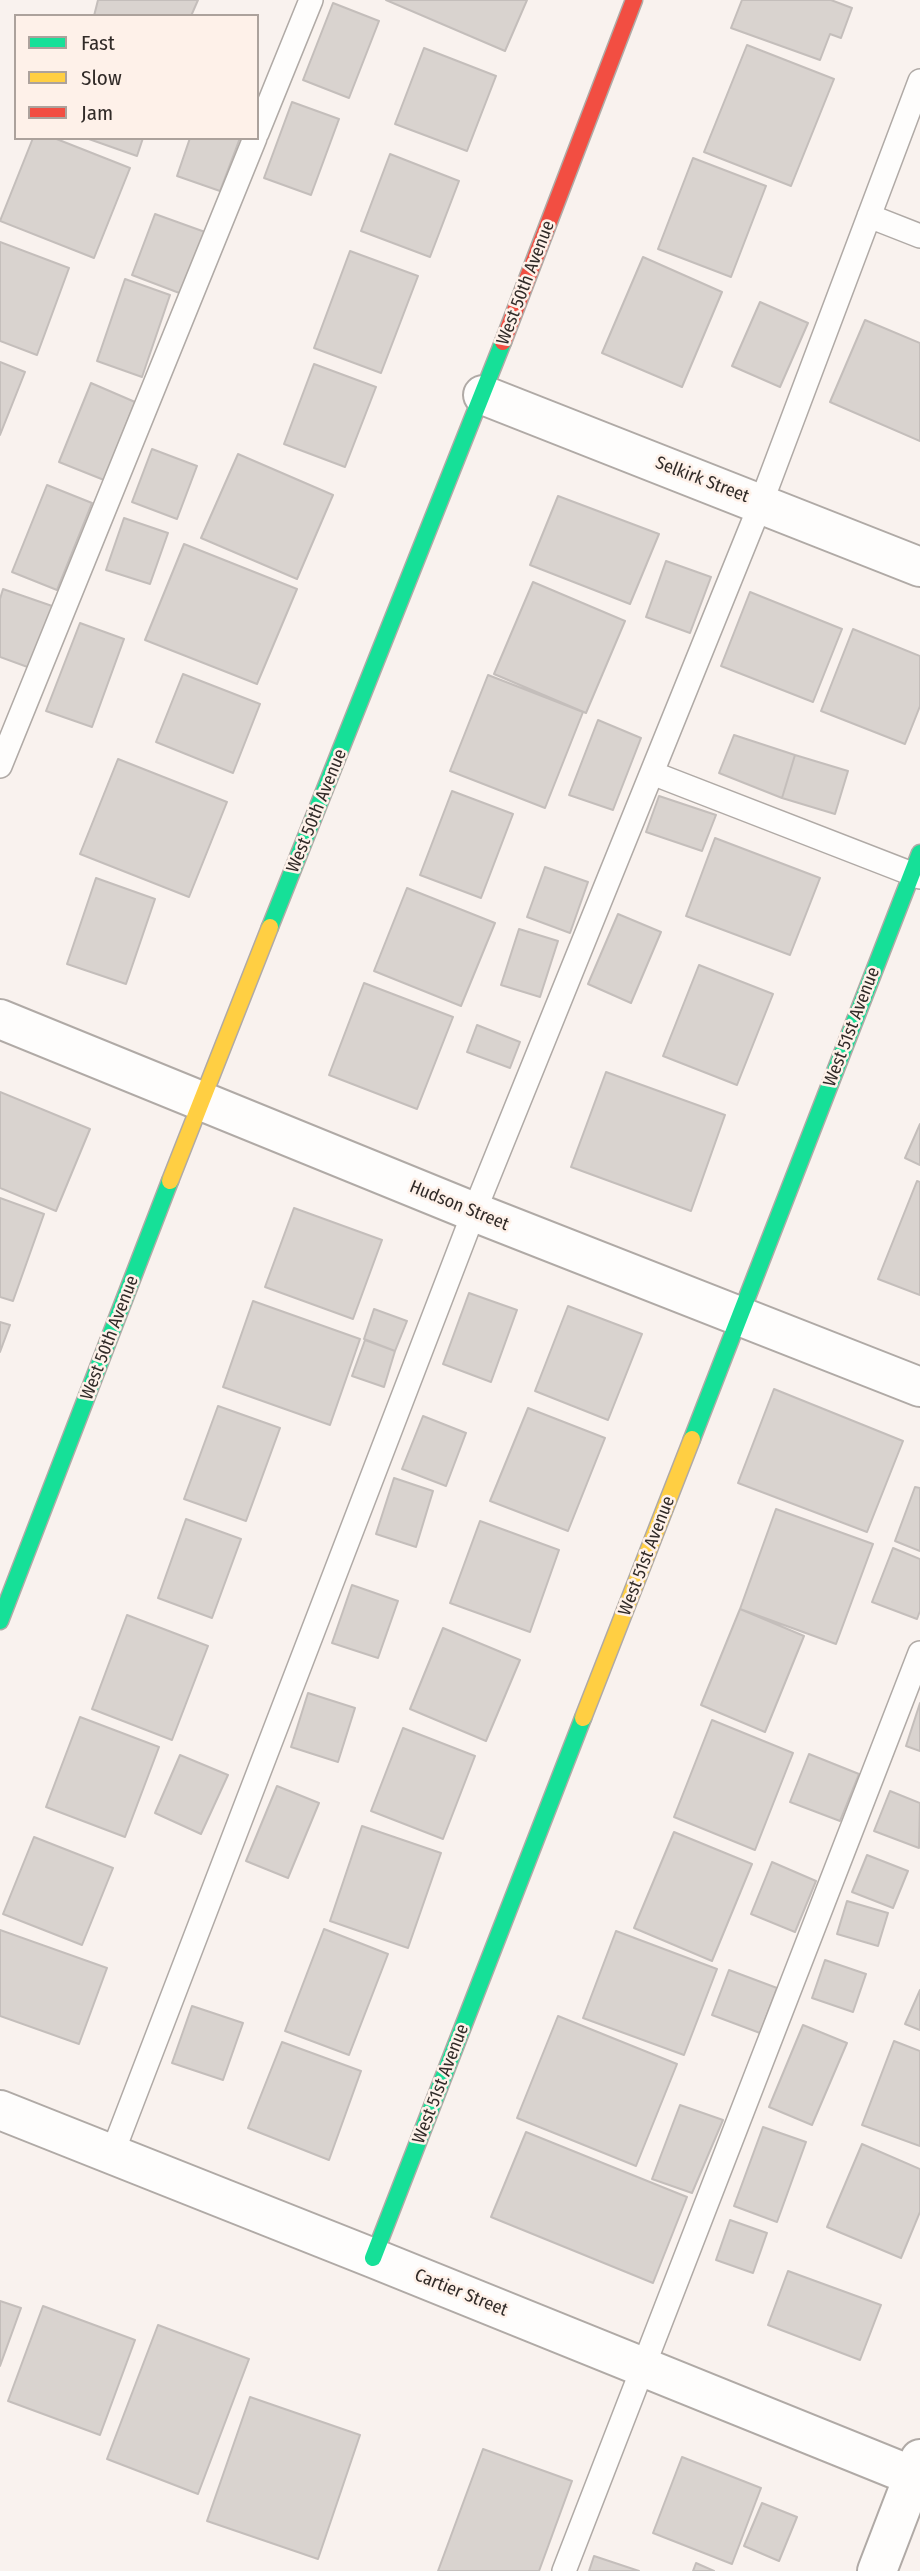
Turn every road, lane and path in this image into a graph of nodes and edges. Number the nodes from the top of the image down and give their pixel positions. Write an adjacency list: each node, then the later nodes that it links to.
1 (311, 0): 4 (lane)
2 (634, 0): 8 (street, West 50th Avenue)
3 (920, 81): 6 (lane)
4 (259, 128)
5 (254, 140): 11 (lane)
6 (869, 216): 7 (lane); 9 (lane)
7 (920, 236)
8 (483, 395): 9 (street, Selkirk Street); 15 (street, West 50th Avenue)
9 (761, 503): 10 (street, Selkirk Street); 12 (lane)
10 (920, 567)
11 (0, 766)
12 (652, 773): 13 (lane); 16 (lane)
13 (917, 868): 17 (street, West 51st Avenue)
14 (0, 1019): 15 (street, Hudson Street)
15 (201, 1100): 16 (street, Hudson Street); 19 (street, West 50th Avenue)
16 (474, 1212): 17 (street, Hudson Street); 22 (lane)
17 (740, 1317): 18 (street, Hudson Street); 23 (street, West 51st Avenue)
18 (920, 1387)
19 (0, 1621)
20 (920, 1653): 24 (lane)
21 (0, 2110): 22 (street, Cartier Street)
22 (112, 2154): 23 (street, Cartier Street)
23 (373, 2258): 24 (street, Cartier Street)
24 (642, 2367): 25 (street, Cartier Street); 26 (lane)
25 (918, 2472): 27 (street)
26 (564, 2571)
27 (877, 2571)

